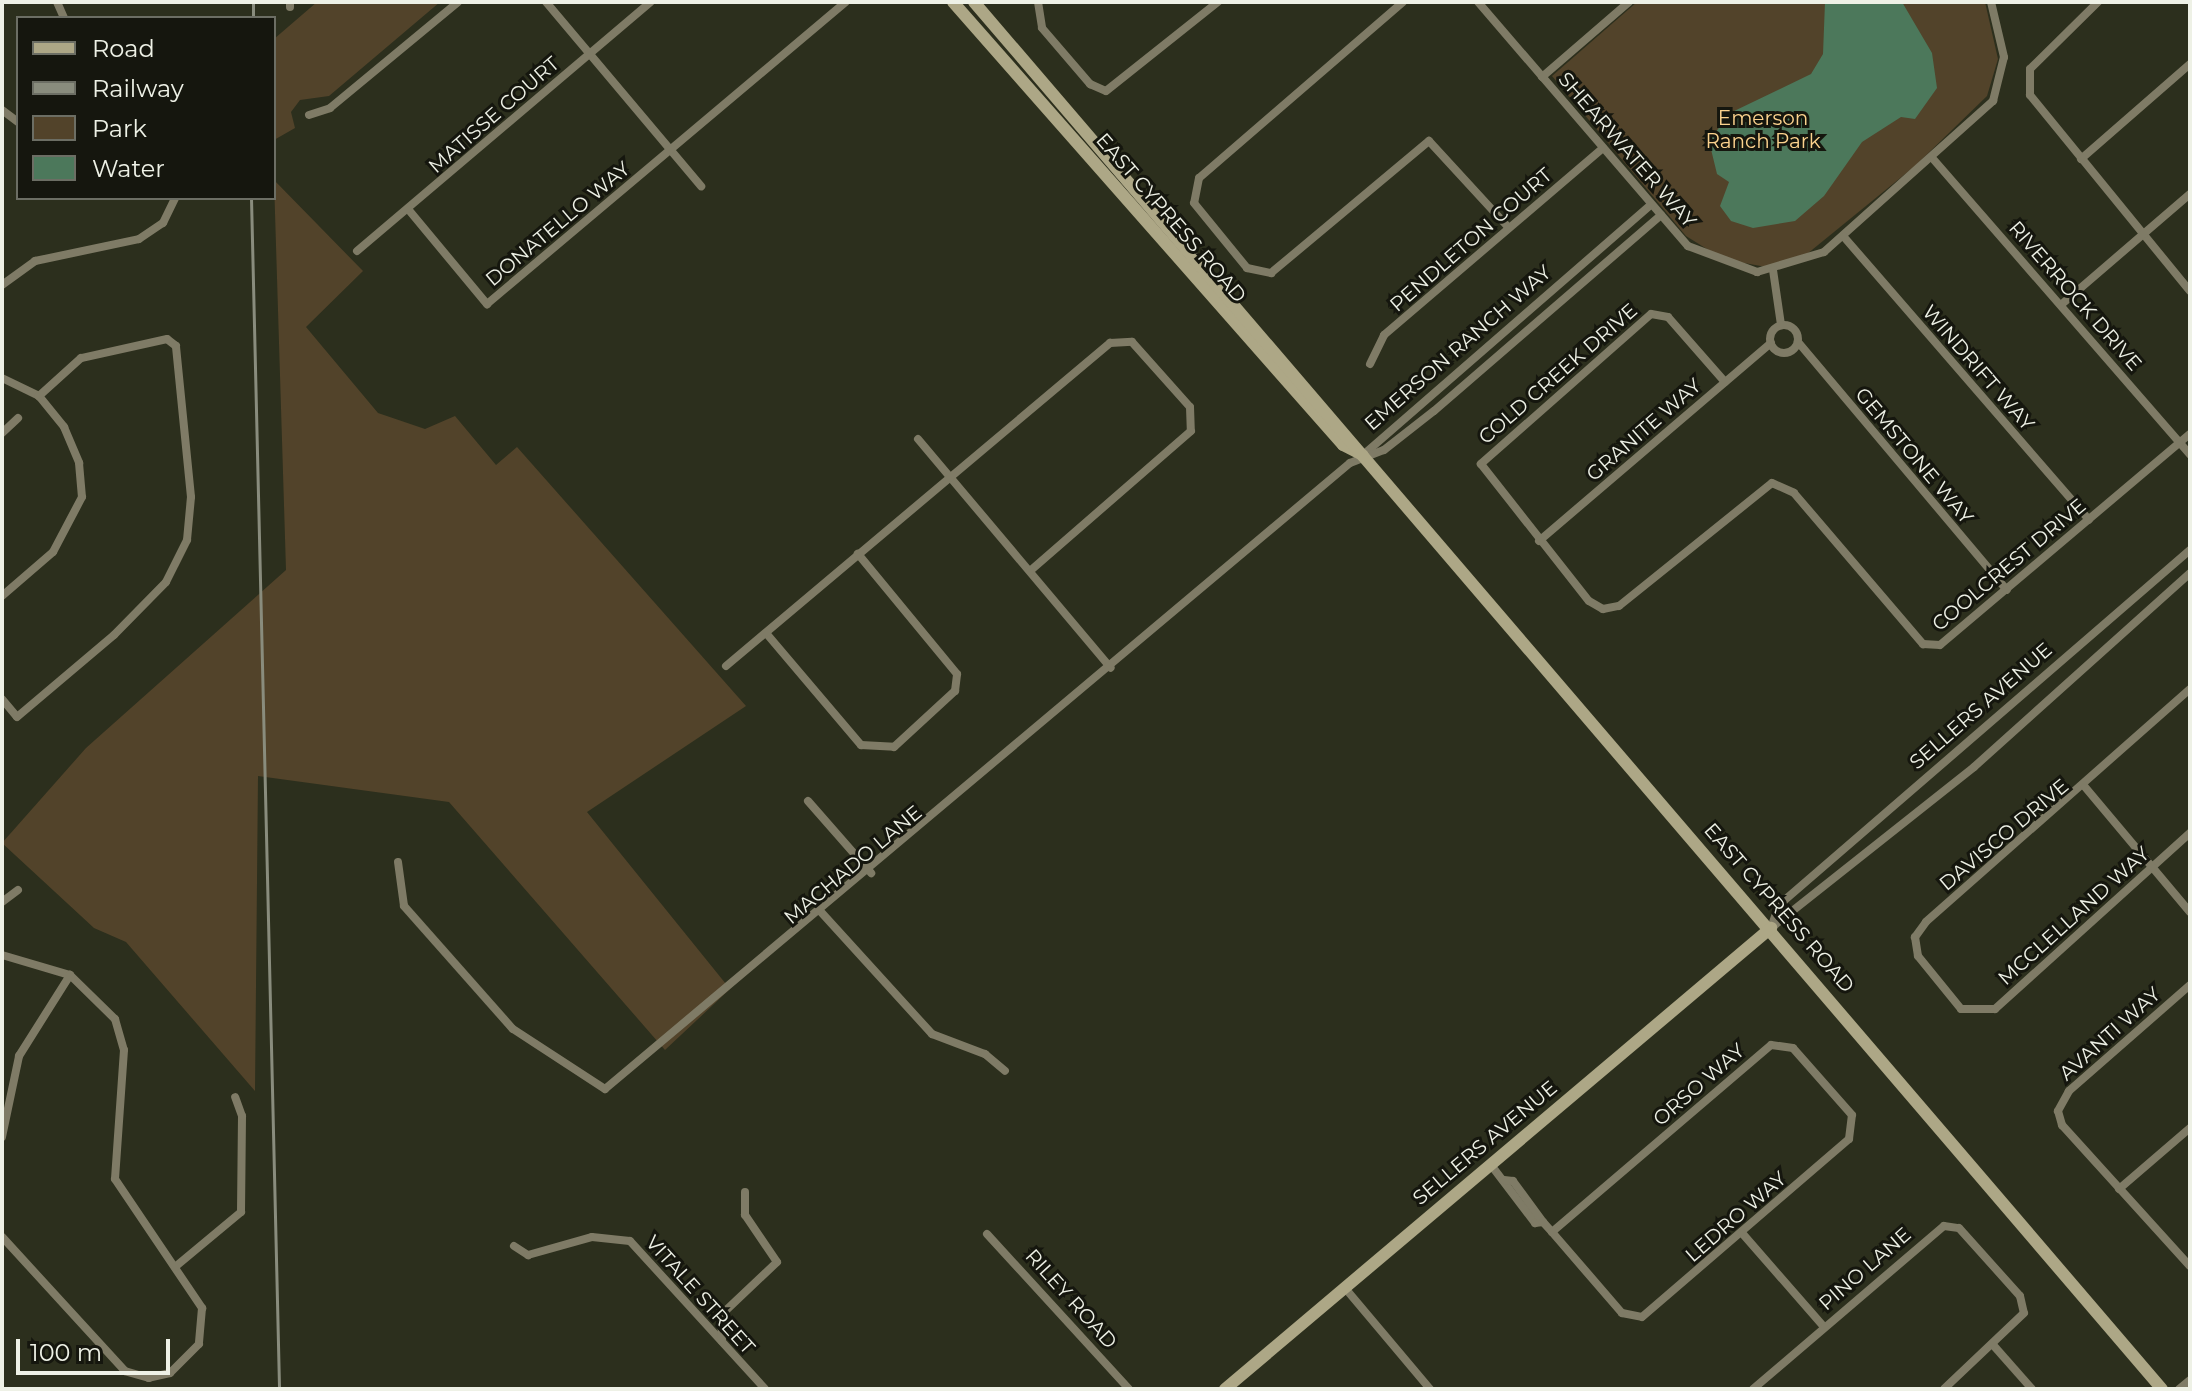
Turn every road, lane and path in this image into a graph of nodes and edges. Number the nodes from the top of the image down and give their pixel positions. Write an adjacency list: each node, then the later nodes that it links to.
1 (458, 2): 17 (street)
2 (546, 2): 14 (street)
3 (651, 2): 14 (street, MATISSE COURT)
4 (846, 2): 19 (street)
5 (953, 2): 48 (street, EAST CYPRESS ROAD)
6 (974, 2): 48 (street, EAST CYPRESS ROAD)
7 (1038, 2): 8 (street)
8 (1218, 2)
9 (1403, 2): 28 (street)
10 (1478, 2): 16 (street, SHEARWATER WAY)
11 (1629, 2): 16 (street)
12 (1991, 2): 21 (street)
13 (2098, 2): 20 (street)
14 (590, 54): 19 (street); 26 (street, MATISSE COURT)
15 (2190, 64): 20 (street)
16 (1542, 77): 18 (street, SHEARWATER WAY)
17 (309, 115)
18 (1603, 148): 25 (street, SHEARWATER WAY); 28 (street, PENDLETON COURT)
19 (670, 150): 22 (street); 26 (street, DONATELLO WAY)
20 (2081, 159): 29 (street)
21 (1934, 160): 30 (street); 35 (street, RIVERROCK DRIVE)
22 (701, 186)
23 (2190, 194): 29 (street)
24 (174, 200): 33 (street)
25 (1651, 205): 27 (street, SHEARWATER WAY); 48 (street, EMERSON RANCH WAY)
26 (408, 209): 31 (street, MATISSE COURT)
27 (1661, 215): 32 (street, SHEARWATER WAY); 48 (street, EMERSON RANCH WAY)
28 (1509, 228): 39 (street, PENDLETON COURT)
29 (2143, 234): 34 (street); 35 (street)
30 (1844, 237): 32 (street); 51 (street, WINDRIFT WAY)
31 (357, 251)
32 (1773, 270): 36 (street)
33 (2, 285)
34 (2190, 291)
35 (2062, 304): 47 (street, RIVERROCK DRIVE)
36 (1781, 325): 37 (street, GEMSTONE WAY); 38 (street)
37 (1798, 342): 38 (street); 57 (street, GEMSTONE WAY)
38 (1771, 343): 41 (street, GRANITE WAY)
39 (1370, 364)
40 (2, 378): 42 (street)
41 (1725, 382): 52 (street, GRANITE WAY); 52 (street, COLD CREEK DRIVE)
42 (39, 396): 58 (street); 63 (street)
43 (18, 418): 44 (street)
44 (2, 433)
45 (2190, 434): 47 (street, COOLCREST DRIVE)
46 (918, 439): 50 (street)
47 (2180, 442): 49 (street, RIVERROCK DRIVE); 51 (street, COOLCREST DRIVE)
48 (1363, 455): 61 (street, MACHADO LANE); 74 (street, EAST CYPRESS ROAD)
49 (2190, 455)
50 (950, 477): 54 (street); 55 (street); 55 (street)
51 (2089, 520): 57 (street, COOLCREST DRIVE)
52 (1539, 541): 57 (street, COOLCREST DRIVE)
53 (2190, 550): 74 (street, SELLERS AVENUE)
54 (858, 554): 59 (street); 59 (street)
55 (1030, 571): 61 (street)
56 (2190, 573): 74 (street, SELLERS AVENUE)
57 (2007, 590)
58 (2, 596)
59 (766, 633): 60 (street)
60 (726, 666)
61 (1111, 668): 69 (street, MACHADO LANE)
62 (2190, 689): 64 (street, DAVISCO DRIVE)
63 (2, 699)
64 (2085, 787): 68 (street); 78 (street, DAVISCO DRIVE)
65 (808, 801): 69 (street)
66 (2190, 833): 68 (street, MCCLELLAND WAY)
67 (398, 862): 72 (street, MACHADO LANE)
68 (2152, 866): 73 (street); 78 (street, MCCLELLAND WAY)
69 (871, 873): 72 (street, MACHADO LANE)
70 (18, 890): 71 (street)
71 (2, 902)
72 (821, 912): 79 (street)
73 (2190, 912)
74 (1771, 928): 84 (street, SELLERS AVENUE); 108 (street, EAST CYPRESS ROAD)
75 (2, 955): 76 (street)
76 (70, 975): 83 (street); 93 (street)
77 (2190, 985): 85 (street, AVANTI WAY)
78 (1975, 1014)
79 (1005, 1071)
80 (235, 1097): 93 (street)
81 (2190, 1128): 85 (street)
82 (1855, 1129): 87 (street, ORSO WAY); 88 (street, LEDRO WAY)
83 (2, 1137)
84 (1491, 1165): 87 (street); 94 (street, SELLERS AVENUE)
85 (2119, 1189): 92 (street)
86 (745, 1192): 96 (street)
87 (1552, 1232): 88 (street, LEDRO WAY)
88 (1742, 1233): 95 (street)
89 (987, 1234): 102 (street, RILEY ROAD)
90 (2, 1237): 98 (street)
91 (514, 1246): 96 (street, VITALE STREET)
92 (2190, 1266)
93 (175, 1267): 98 (street)
94 (1345, 1288): 103 (street, SELLERS AVENUE); 104 (street)
95 (1824, 1327): 97 (street, PINO LANE); 105 (street, PINO LANE)
96 (722, 1342): 101 (street, VITALE STREET)
97 (1994, 1346): 106 (street); 107 (street)
98 (149, 1378): 100 (street)
99 (2190, 1380): 109 (street)
100 (149, 1389)
101 (765, 1389)
102 (1129, 1389)
103 (1225, 1389)
104 (1430, 1389)
105 (1753, 1389)
106 (1944, 1389)
107 (2032, 1389)
108 (2162, 1389)
109 (2179, 1389)

